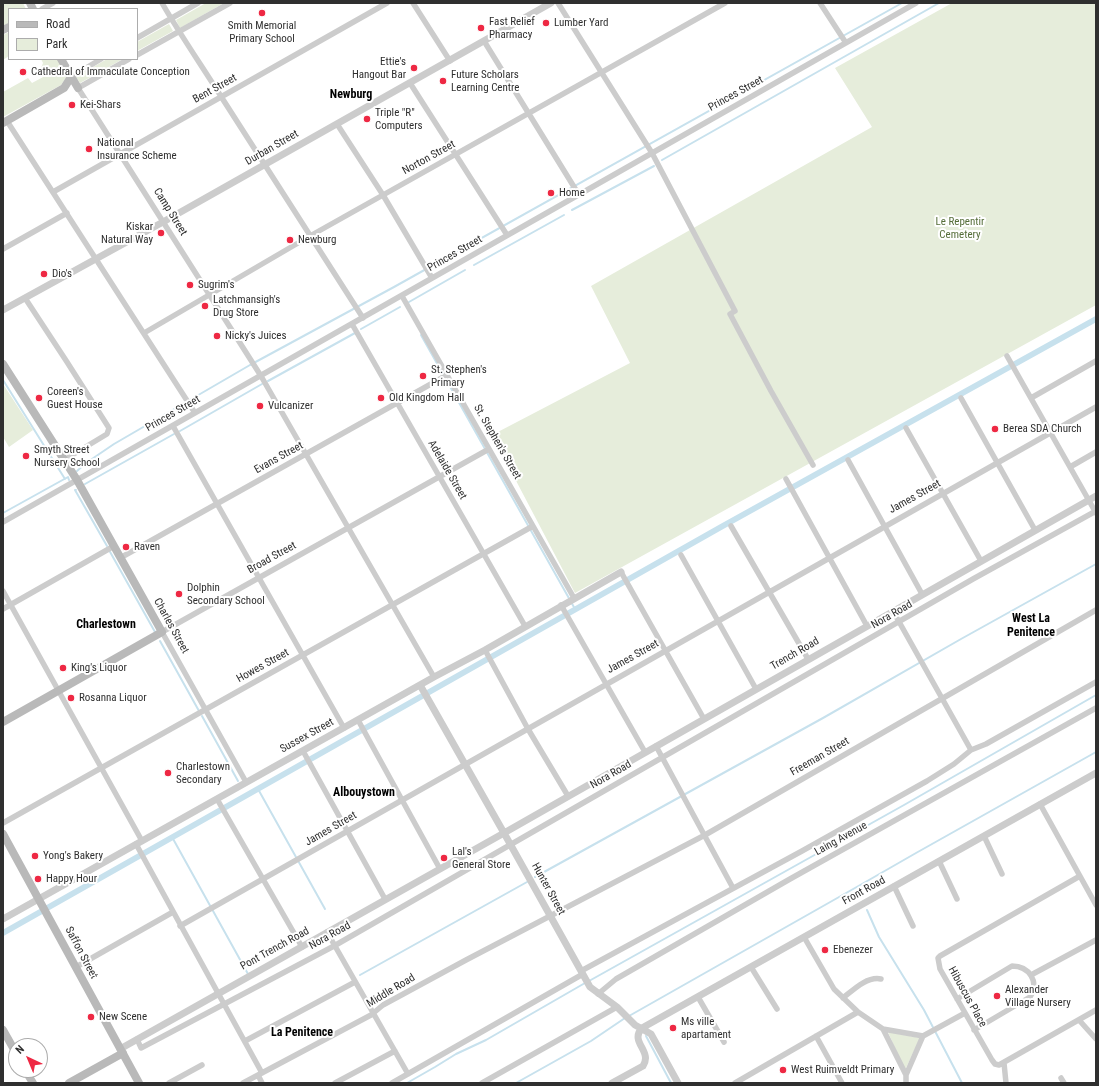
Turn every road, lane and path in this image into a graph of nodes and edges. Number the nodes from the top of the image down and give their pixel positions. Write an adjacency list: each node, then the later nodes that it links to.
1 (53, 3): 12 (street)
2 (162, 3): 13 (street)
3 (198, 3): 13 (street)
4 (230, 3): 14 (street)
5 (387, 3): 28 (street, Bent Street)
6 (413, 3): 22 (street)
7 (551, 3): 16 (street, Durban Street)
8 (558, 3): 23 (street)
9 (725, 3): 23 (street, Norton Street)
10 (820, 3): 17 (street)
11 (916, 3): 17 (street, Princes Street)
12 (44, 8)
13 (171, 18): 14 (street); 15 (street)
14 (178, 32): 18 (street); 28 (street)
15 (138, 37)
16 (484, 41): 22 (street, Durban Street); 29 (street)
17 (846, 43): 32 (street, Princes Street)
18 (138, 54)
19 (62, 60): 24 (main road, Camp Street)
20 (99, 60): 24 (street)
21 (127, 60): 27 (street)
22 (450, 61): 25 (street, Durban Street)
23 (602, 72): 29 (street, Norton Street); 32 (street)
24 (71, 77): 26 (main road); 27 (main road, Camp Street)
25 (410, 83): 31 (street, Durban Street); 34 (street)
26 (64, 88): 27 (main road); 30 (main road)
27 (78, 88): 33 (street, Camp Street)
28 (222, 97): 33 (street, Bent Street); 35 (street)
29 (529, 113): 34 (street, Norton Street); 37 (street)
30 (5, 122): 36 (street)
31 (337, 124): 35 (street, Durban Street); 38 (street)
32 (651, 151): 37 (street, Princes Street); 72 (street)
33 (121, 154): 36 (street, Bent Street); 40 (street, Camp Street)
34 (455, 154): 38 (street, Norton Street); 41 (street)
35 (264, 165): 40 (street, Durban Street); 42 (street)
36 (53, 192): 39 (street)
37 (578, 192): 41 (street, Princes Street)
38 (383, 195): 42 (street, Norton Street); 45 (street)
39 (67, 213): 43 (street); 44 (street)
40 (163, 222): 44 (street, Durban Street); 46 (street, Camp Street)
41 (506, 233): 45 (street, Princes Street)
42 (310, 236): 46 (street, Norton Street); 50 (street)
43 (3, 249)
44 (96, 259): 48 (street, Durban Street); 52 (street)
45 (431, 276): 47 (street, Princes Street)
46 (210, 295): 52 (street, Norton Street); 57 (street, Camp Street)
47 (402, 296): 50 (street, Princes Street); 56 (street, St. Stephen's Street)
48 (25, 298): 49 (street, Durban Street); 69 (street)
49 (3, 310)
50 (363, 318): 51 (street, Princes Street)
51 (352, 324): 57 (street, Princes Street); 60 (street, Adelaide Street)
52 (144, 333): 62 (street)
53 (1008, 357): 59 (street)
54 (1096, 362): 59 (street)
55 (3, 364): 69 (main road, Charles Street)
56 (447, 375): 60 (street, Evans Street); 66 (street, St. Stephen's Street)
57 (261, 376): 62 (street, Princes Street); 68 (street, Camp Street)
58 (960, 398): 71 (street)
59 (1031, 398): 65 (street)
60 (397, 403): 68 (street, Evans Street); 74 (street, Adelaide Street)
61 (1096, 407): 65 (street, James Street)
62 (195, 413): 63 (street, Princes Street)
63 (173, 426): 76 (street, Princes Street); 80 (street)
64 (906, 428): 77 (street)
65 (1050, 432): 71 (street, James Street); 73 (street)
66 (489, 449): 74 (street, Broad Street); 83 (street, St. Stephen's Street)
67 (1096, 452): 73 (street)
68 (306, 454): 80 (street, Evans Street); 86 (street, Camp Street)
69 (64, 460): 76 (main road, Charles Street)
70 (848, 460): 85 (street)
71 (997, 462): 77 (street, James Street); 87 (street)
72 (813, 465)
73 (1070, 467): 79 (street)
74 (440, 477): 86 (street, Broad Street); 89 (street, Adelaide Street)
75 (786, 479): 92 (street)
76 (76, 480): 82 (street, Princes Street); 88 (main road, Charles Street)
77 (943, 493): 85 (street, James Street); 93 (street)
78 (1096, 496): 79 (street, Trench Road)
79 (1088, 500): 81 (street); 87 (street, Trench Road)
80 (217, 504): 91 (street, Evans Street); 95 (street)
81 (1096, 512): 107 (street, Nora Road)
82 (3, 522)
83 (533, 526): 89 (street, Howes Street); 99 (street, St. Stephen's Street)
84 (732, 526): 97 (street)
85 (885, 526): 92 (street, James Street); 98 (street)
86 (348, 528): 95 (street, Broad Street); 101 (street, Camp Street)
87 (1035, 530): 93 (street, Trench Road)
88 (114, 546): 91 (main road, Charles Street); 100 (street)
89 (483, 554): 101 (street, Howes Street); 108 (street, Adelaide Street)
90 (681, 555): 106 (street)
91 (120, 558): 110 (main road, Charles Street)
92 (829, 558): 97 (street, James Street); 109 (street)
93 (980, 561): 98 (street, Trench Road)
94 (621, 572): 99 (street, Sussex Street); 112 (street)
95 (259, 578): 110 (street, Broad Street); 113 (street)
96 (3, 591): 100 (street)
97 (769, 591): 106 (street, James Street); 114 (street)
98 (922, 594): 105 (street, Trench Road)
99 (574, 598): 102 (street, Sussex Street)
100 (11, 605): 103 (street); 120 (street)
101 (392, 605): 113 (street, Howes Street); 115 (street, Camp Street)
102 (561, 606): 108 (street, Sussex Street); 117 (street)
103 (3, 609)
104 (1096, 610): 121 (street, Freeman Street)
105 (893, 611): 107 (street); 109 (street, Trench Road)
106 (717, 621): 112 (street, James Street); 119 (street)
107 (899, 622): 121 (street); 133 (street, Nora Road)
108 (525, 626): 111 (street, Sussex Street)
109 (867, 626): 114 (street, Trench Road)
110 (162, 632): 120 (main road, Broad Street); 123 (street, Charles Street)
111 (485, 650): 115 (street, Sussex Street); 128 (street)
112 (665, 650): 117 (street, James Street); 124 (street)
113 (303, 655): 123 (street, Howes Street); 127 (street)
114 (808, 659): 119 (street, Trench Road)
115 (434, 677): 118 (street, Sussex Street)
116 (1096, 682): 130 (street)
117 (606, 684): 128 (street, James Street); 131 (street)
118 (421, 688): 126 (street, Sussex Street); 134 (street, Hunter Street)
119 (756, 689): 124 (street, Trench Road)
120 (58, 690): 125 (main road, Broad Street); 135 (street)
121 (942, 698): 130 (street); 146 (street, Freeman Street)
122 (1096, 708): 178 (street, Laing Avenue)
123 (205, 710): 135 (street, Howes Street); 137 (street, Charles Street)
124 (704, 719): 129 (street, Trench Road)
125 (3, 722)
126 (359, 723): 127 (street, Sussex Street); 139 (street)
127 (344, 728): 132 (street, Sussex Street)
128 (528, 729): 134 (street, James Street); 138 (street)
129 (656, 746): 131 (street, Trench Road); 133 (street)
130 (971, 750): 156 (street)
131 (645, 752): 138 (street, Trench Road)
132 (304, 753): 137 (street, Sussex Street); 143 (street)
133 (661, 757): 146 (street); 149 (street, Nora Road)
134 (465, 764): 139 (street, James Street); 144 (street, Hunter Street)
135 (102, 768): 142 (street, Howes Street); 148 (street)
136 (1096, 773): 141 (street, Front Road)
137 (246, 782): 140 (street, Sussex Street)
138 (568, 796): 144 (street, Trench Road)
139 (402, 800): 143 (street, James Street); 151 (street)
140 (218, 802): 148 (street, Sussex Street); 154 (street)
141 (1040, 804): 147 (street, Front Road); 153 (street)
142 (3, 823)
143 (347, 831): 154 (street, James Street); 159 (street)
144 (504, 832): 149 (street, Hunter Street); 151 (street, Trench Road)
145 (3, 834): 158 (main road, Saffon Street)
146 (704, 835): 156 (street); 162 (street, Freeman Street)
147 (984, 836): 150 (street, Front Road); 152 (street)
148 (139, 845): 158 (street, Sussex Street); 161 (street)
149 (511, 845): 162 (street, Hunter Street); 169 (street, Nora Road)
150 (939, 861): 155 (street, Front Road); 157 (street)
151 (440, 868): 159 (street, Pont Trench Road)
152 (1002, 874)
153 (1080, 876): 160 (street); 181 (street, Hibuscus Place)
154 (262, 879): 164 (street, James Street); 170 (street)
155 (894, 886): 165 (street); 167 (street, Front Road)
156 (733, 888): 173 (street)
157 (957, 899)
158 (40, 900): 163 (street, Sussex Street); 171 (main road, Saffon Street)
159 (385, 900): 166 (street, Pont Trench Road)
160 (1096, 905)
161 (173, 912): 164 (street); 171 (street)
162 (550, 915): 173 (street, Hunter Street); 188 (street, Middle Road)
163 (3, 919)
164 (180, 926): 177 (street)
165 (913, 926)
166 (327, 932): 169 (street); 170 (street, Pont Trench Road)
167 (804, 937): 172 (street, Front Road); 180 (street)
168 (1096, 940): 174 (street)
169 (334, 946): 176 (street); 182 (street, Nora Road)
170 (302, 947): 177 (street, Pont Trench Road)
171 (76, 967): 201 (main road, Saffon Street)
172 (751, 967): 179 (street, Front Road); 184 (street)
173 (583, 975): 178 (street, Hunter Street); 206 (street)
174 (1031, 975): 181 (street); 193 (street)
175 (881, 979): 180 (street)
176 (355, 982): 188 (street); 199 (street)
177 (219, 993): 182 (street); 197 (street, Pont Trench Road)
178 (598, 994): 183 (street, Hunter Street)
179 (698, 997): 190 (street, Front Road); 200 (street)
180 (843, 998): 186 (street)
181 (957, 999): 187 (street, Hibuscus Place)
182 (224, 1003): 197 (street, Nora Road); 199 (street)
183 (617, 1007): 190 (street, Hunter Street); 215 (street)
184 (777, 1009)
185 (1096, 1010): 189 (street)
186 (858, 1012): 191 (street); 194 (street)
187 (965, 1013): 193 (street, Hibuscus Place); 195 (street)
188 (374, 1014): 202 (street); 205 (street, Middle Road)
189 (1079, 1020): 198 (street); 203 (street)
190 (642, 1028): 216 (street); 217 (street, Hunter Street)
191 (883, 1029): 195 (street); 207 (street)
192 (3, 1030): 196 (main road)
193 (974, 1030): 203 (street, Hibuscus Place)
194 (816, 1036): 218 (street); 219 (street)
195 (923, 1036): 207 (street)
196 (8, 1039)
197 (137, 1039): 201 (street, Pont Trench Road)
198 (1096, 1039)
199 (245, 1041): 205 (street)
200 (724, 1042)
201 (121, 1051): 208 (main road); 209 (main road, Saffon Street)
202 (395, 1051): 206 (street); 213 (street)
203 (1004, 1063): 221 (street)
204 (202, 1065): 210 (street)
205 (260, 1074): 211 (street, Middle Road); 212 (street)
206 (408, 1074): 214 (street)
207 (906, 1075): 220 (street)
208 (69, 1083)
209 (139, 1083)
210 (169, 1083)
211 (243, 1083)
212 (262, 1083)
213 (335, 1083)
214 (392, 1083)
215 (482, 1083)
216 (612, 1083)
217 (678, 1083)
218 (735, 1083)
219 (842, 1083)
220 (906, 1083)
221 (1006, 1083)

